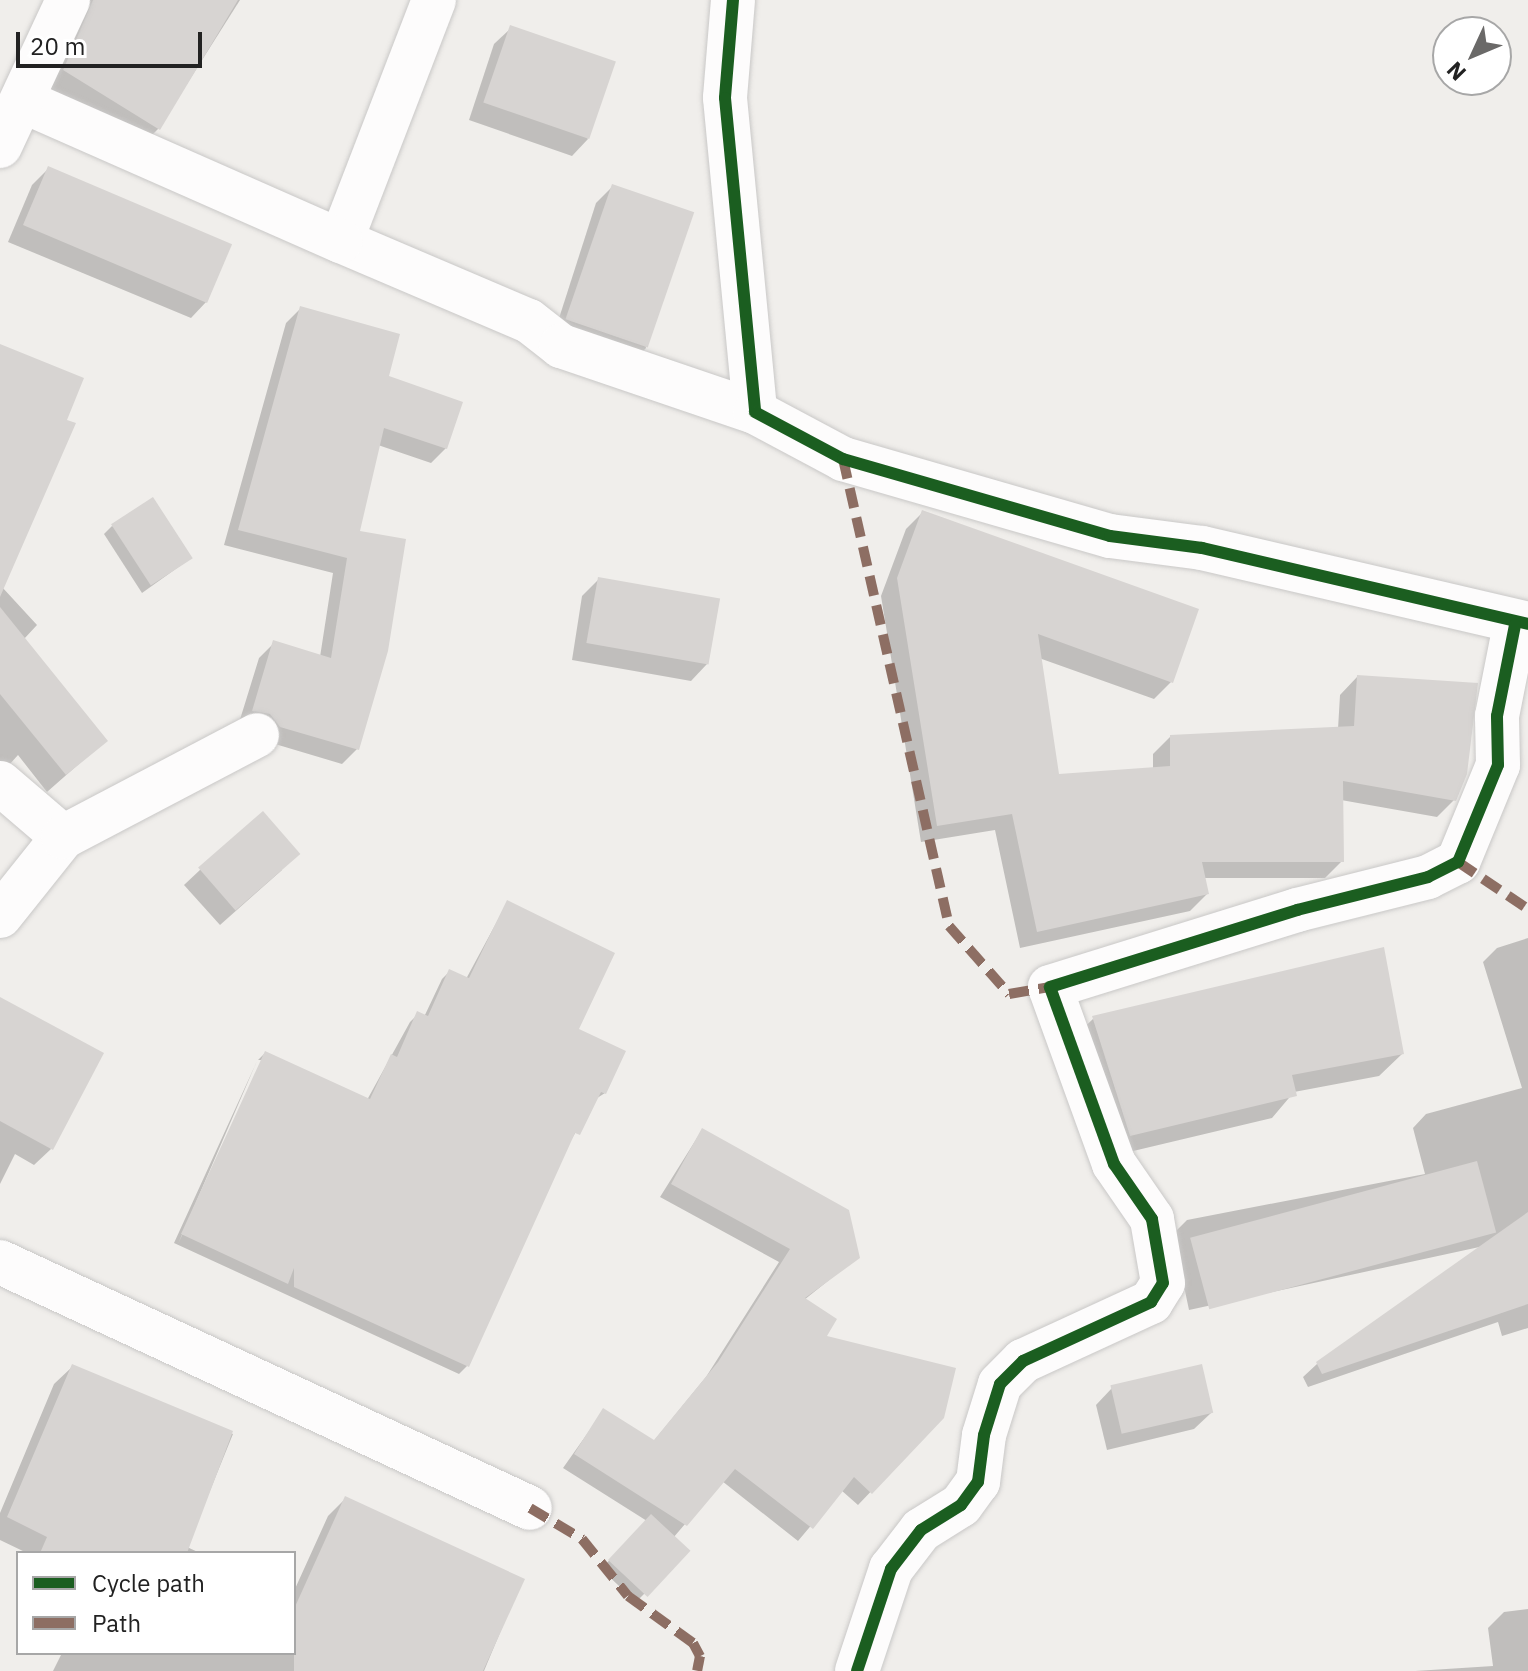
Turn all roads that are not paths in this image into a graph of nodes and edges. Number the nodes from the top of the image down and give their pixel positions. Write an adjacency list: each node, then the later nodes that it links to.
1 (68, 0): 4 (street)
2 (434, 0): 6 (street)
3 (733, 0): 7 (street)
4 (23, 101): 5 (street); 6 (street)
5 (0, 146)
6 (341, 241): 7 (street)
7 (755, 412): 8 (street)
8 (1521, 625): 15 (street)
9 (257, 735): 11 (street)
10 (0, 783): 11 (street)
11 (63, 837): 12 (street)
12 (0, 916)
13 (0, 1262): 14 (street)
14 (530, 1508)
15 (857, 1671)

